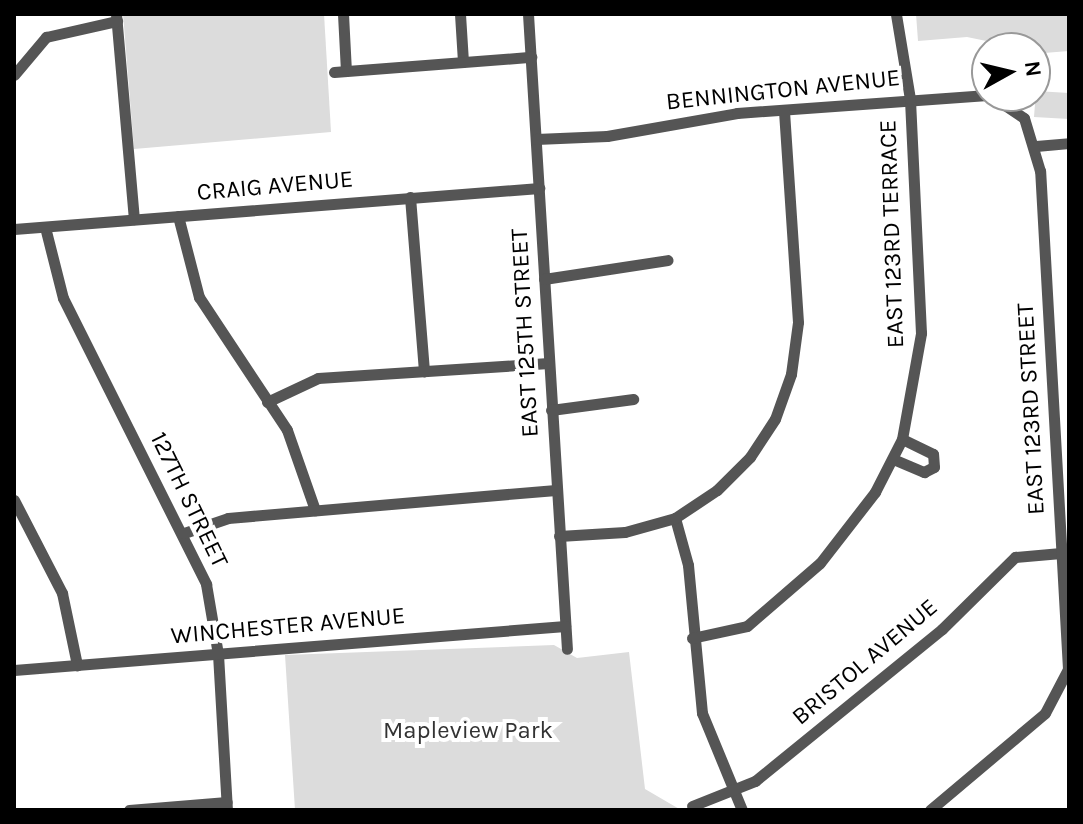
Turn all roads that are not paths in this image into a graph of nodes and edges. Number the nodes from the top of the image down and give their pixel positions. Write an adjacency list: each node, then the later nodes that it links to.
1 (343, 14): 8 (street)
2 (460, 14): 8 (street)
3 (528, 14): 6 (street, EAST 125TH STREET)
4 (896, 14): 11 (street, EAST 123RD TERRACE)
5 (116, 17): 7 (street); 20 (street)
6 (531, 57): 8 (street); 14 (street, EAST 125TH STREET)
7 (17, 59): 9 (street)
8 (463, 62)
9 (14, 75)
10 (971, 96): 11 (street, BENNINGTON AVENUE)
11 (910, 99): 12 (street, BENNINGTON AVENUE); 30 (street, EAST 123RD TERRACE)
12 (784, 110): 14 (street, BENNINGTON AVENUE); 35 (street)
13 (1015, 112): 16 (street, BENNINGTON AVENUE)
14 (536, 139): 17 (street, EAST 125TH STREET)
15 (1069, 143): 16 (street)
16 (1036, 146): 38 (street, EAST 123RD STREET)
17 (539, 188): 18 (street, CRAIG AVENUE); 24 (street, EAST 125TH STREET)
18 (410, 197): 19 (street, CRAIG AVENUE); 26 (street)
19 (178, 216): 20 (street, CRAIG AVENUE); 28 (street)
20 (134, 219): 21 (street, CRAIG AVENUE)
21 (45, 227): 22 (street, CRAIG AVENUE); 36 (street, 127TH STREET)
22 (14, 229)
23 (668, 260): 24 (street)
24 (544, 279): 25 (street, EAST 125TH STREET)
25 (549, 363): 26 (street); 29 (street, EAST 125TH STREET)
26 (424, 371): 28 (street)
27 (633, 399): 29 (street)
28 (267, 402): 34 (street)
29 (551, 410): 32 (street, EAST 125TH STREET)
30 (902, 439): 31 (street, EAST 123RD TERRACE); 31 (street)
31 (893, 459): 40 (street, EAST 123RD TERRACE)
32 (556, 490): 34 (street); 37 (street, EAST 125TH STREET)
33 (14, 500): 43 (street)
34 (315, 510): 36 (street)
35 (675, 518): 37 (street); 40 (street)
36 (184, 533): 42 (street, 127TH STREET)
37 (559, 536): 39 (street, EAST 125TH STREET)
38 (1061, 553): 44 (street, EAST 123RD STREET); 46 (street, BRISTOL AVENUE)
39 (565, 626): 41 (street, EAST 125TH STREET); 42 (street, WINCHESTER AVENUE)
40 (692, 638): 46 (street)
41 (567, 649)
42 (218, 654): 43 (street, WINCHESTER AVENUE); 47 (street, 127TH STREET)
43 (77, 665): 45 (street, WINCHESTER AVENUE)
44 (1068, 669): 51 (street)
45 (14, 670)
46 (734, 793): 48 (street, BRISTOL AVENUE); 50 (street)
47 (227, 806): 49 (street)
48 (692, 806)
49 (129, 810)
50 (742, 810)
51 (930, 810)

